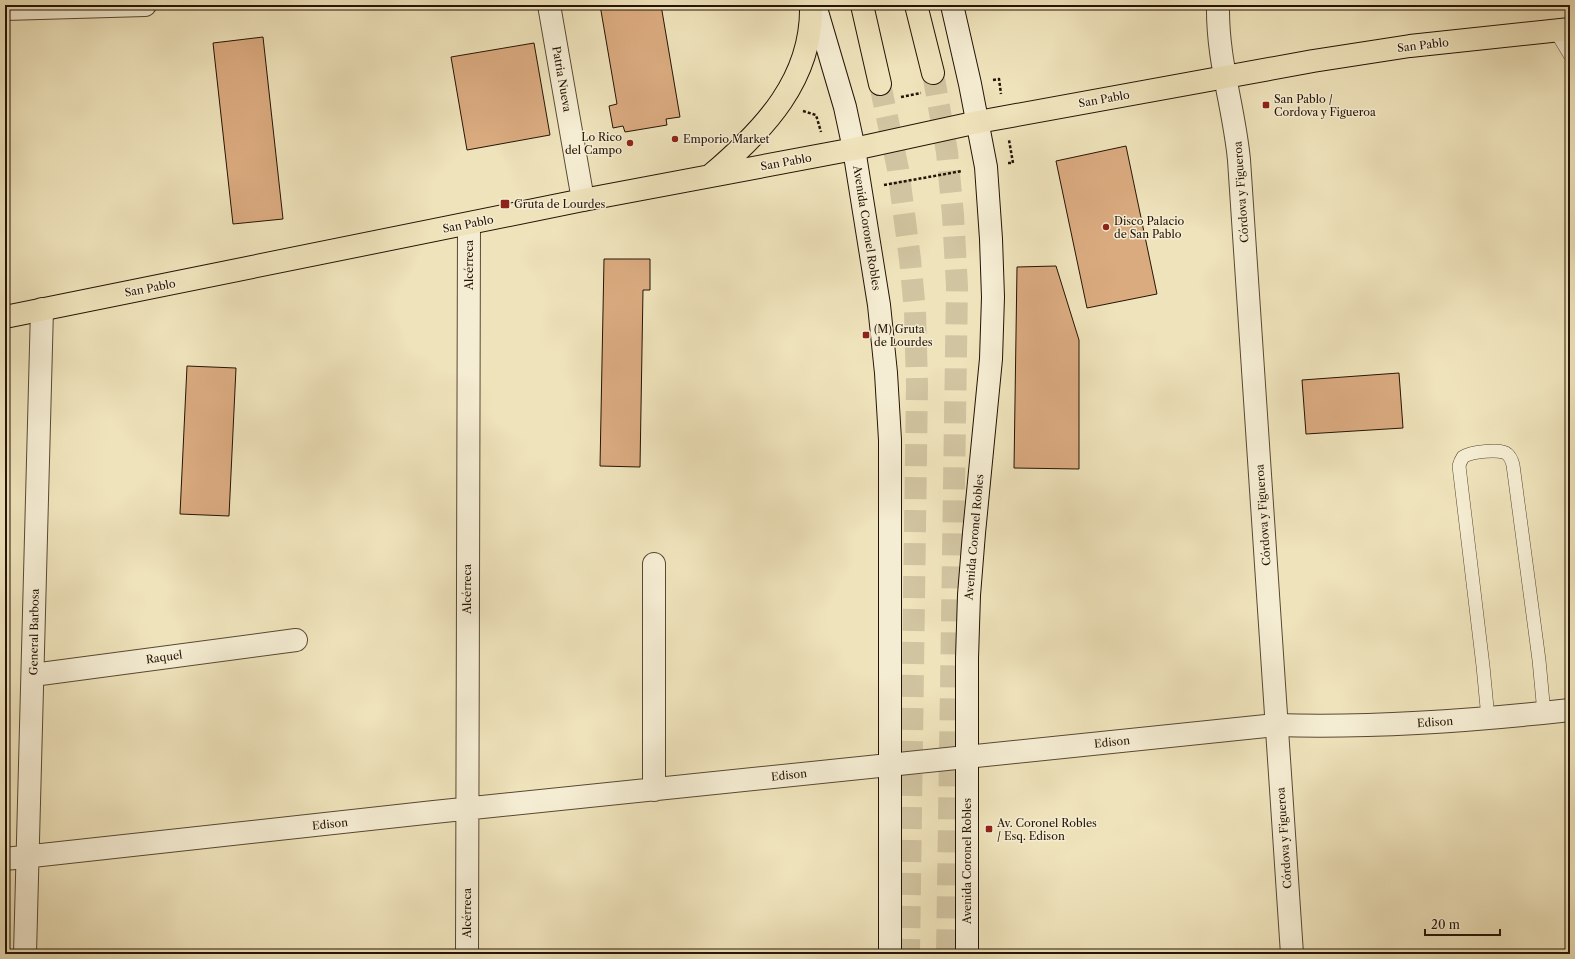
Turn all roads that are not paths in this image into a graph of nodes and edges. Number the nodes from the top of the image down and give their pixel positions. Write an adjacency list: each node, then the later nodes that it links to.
1 (145, 5): 9 (street)
2 (549, 5): 18 (street, Patria Nueva)
3 (811, 5): 17 (main road)
4 (815, 5): 16 (street, Avenida Coronel Robles)
5 (862, 5): 14 (main road)
6 (916, 5): 12 (main road)
7 (952, 5): 15 (street, Avenida Coronel Robles)
8 (1218, 5): 13 (street, Córdova y Figueroa)
9 (5, 9)
10 (1563, 30): 11 (lane); 13 (main road, San Pablo)
11 (1570, 55)
12 (933, 73)
13 (1224, 77): 15 (main road, San Pablo); 28 (street, Córdova y Figueroa)
14 (880, 84)
15 (978, 122): 16 (main road, San Pablo); 29 (street, Avenida Coronel Robles)
16 (854, 149): 17 (main road, San Pablo); 30 (street, Avenida Coronel Robles)
17 (710, 176): 18 (main road, San Pablo)
18 (584, 200): 19 (main road, San Pablo)
19 (469, 224): 20 (main road, San Pablo); 32 (street, Alcérreca)
20 (42, 310): 21 (main road, San Pablo); 24 (street, General Barbosa)
21 (5, 317)
22 (654, 564): 31 (street)
23 (296, 640): 24 (street, Raquel)
24 (33, 675): 33 (street, General Barbosa)
25 (1570, 710): 26 (street, Edison)
26 (1544, 713): 27 (street, Edison); 27 (lane)
27 (1488, 718): 28 (street, Edison)
28 (1276, 725): 29 (street, Edison); 39 (street, Córdova y Figueroa)
29 (967, 757): 30 (street, Edison); 38 (street, Avenida Coronel Robles)
30 (891, 765): 31 (street, Edison); 37 (street, Avenida Coronel Robles)
31 (654, 790): 32 (street, Edison)
32 (467, 809): 33 (street, Edison); 36 (street, Alcérreca)
33 (28, 856): 34 (street, Edison); 35 (street, General Barbosa)
34 (5, 859)
35 (25, 954)
36 (467, 954)
37 (890, 954)
38 (967, 954)
39 (1292, 954)

